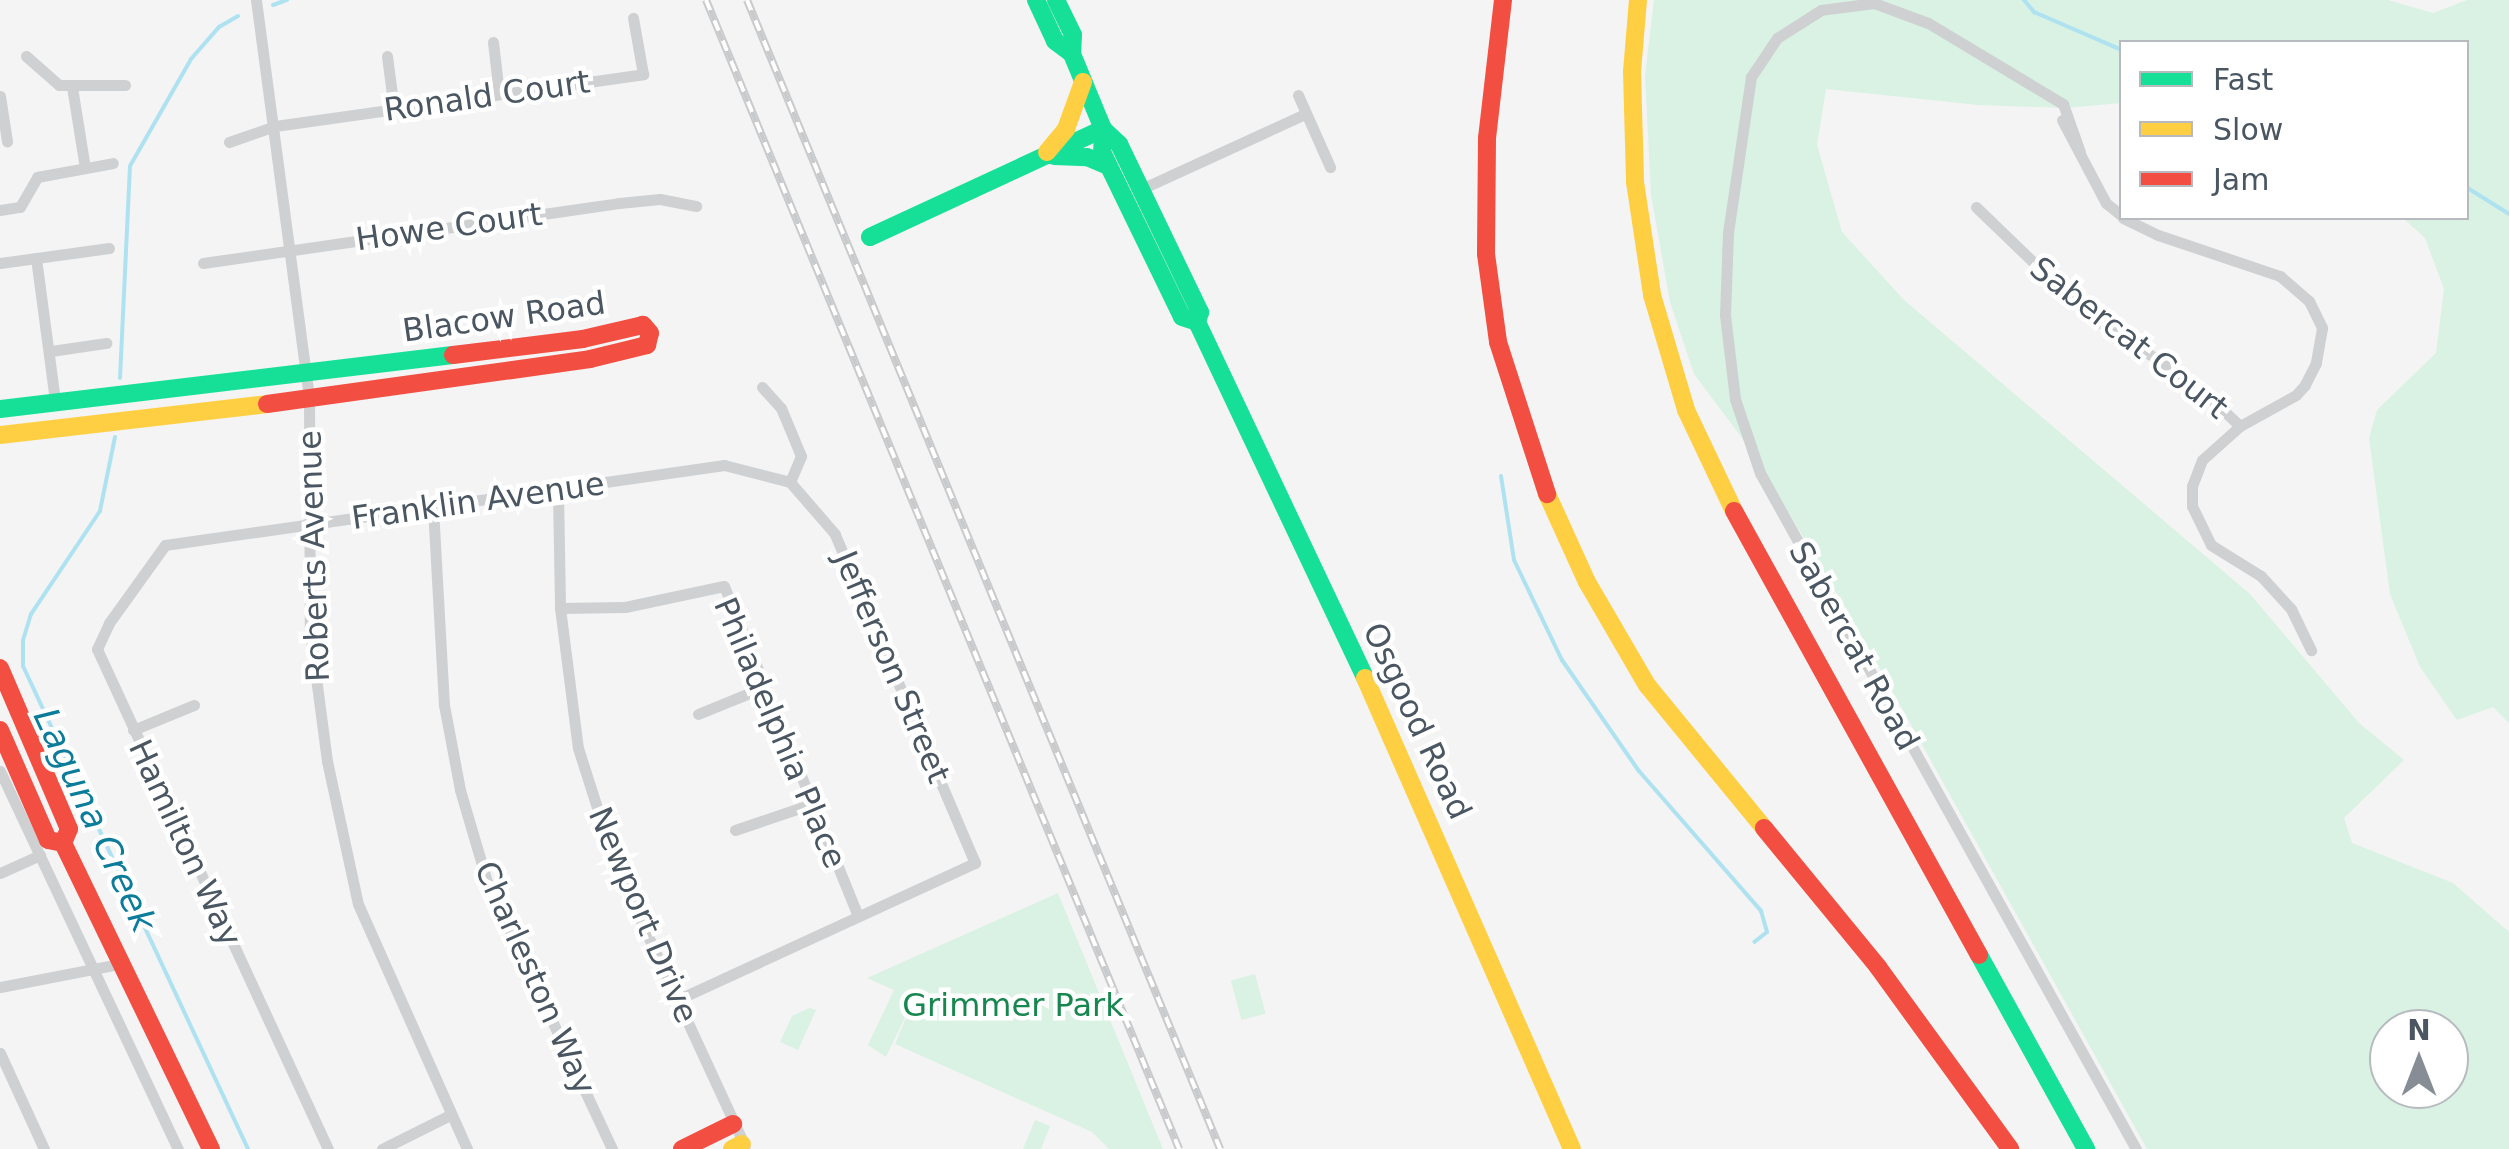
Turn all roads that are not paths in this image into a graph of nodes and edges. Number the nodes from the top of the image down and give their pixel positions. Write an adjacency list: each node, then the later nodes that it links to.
1 (256, 0): 19 (street, Roberts Avenue)
2 (1036, 0): 8 (main road, Osgood Road)
3 (1056, 0): 8 (main road, Osgood Road)
4 (1504, 0): 87 (main road)
5 (1638, 0): 88 (main road)
6 (634, 18): 14 (street, Ronald Court)
7 (492, 42): 14 (street)
8 (1072, 54): 11 (main road, Osgood Road)
9 (26, 56): 13 (street)
10 (387, 56): 17 (street)
11 (1084, 82): 20 (main road, Osgood Road); 23 (main road)
12 (125, 85): 13 (street)
13 (72, 87): 27 (street)
14 (499, 94): 17 (street, Ronald Court)
15 (1298, 95): 18 (street)
16 (0, 96): 21 (street)
17 (394, 110): 19 (street, Ronald Court)
18 (1306, 114): 26 (street); 28 (street)
19 (275, 126): 22 (street, Ronald Court); 36 (street, Roberts Avenue)
20 (1103, 129): 23 (main road); 25 (main road, Osgood Road); 28 (main road, Osgood Road)
21 (7, 141)
22 (230, 142)
23 (1044, 156): 25 (main road); 34 (main road)
24 (113, 162): 27 (street)
25 (1108, 166): 40 (main road, Osgood Road)
26 (1330, 167)
27 (85, 168): 31 (street)
28 (1140, 190): 40 (main road, Osgood Road)
29 (696, 206): 36 (street, Howe Court)
30 (1976, 207): 48 (street, Sabercat Court)
31 (0, 210)
32 (2119, 214): 89 (street, Sabercat Road)
33 (2128, 220): 48 (street)
34 (870, 237)
35 (109, 248): 37 (street)
36 (291, 250): 39 (street, Howe Court); 43 (street, Roberts Avenue)
37 (36, 258): 38 (street); 42 (street)
38 (0, 263)
39 (203, 263)
40 (1197, 322): 86 (main road, Osgood Road)
41 (106, 342): 42 (street)
42 (51, 351): 46 (street)
43 (307, 375): 45 (street, Roberts Avenue); 45 (main road, Blacow Road); 46 (main road, Blacow Road)
44 (762, 387): 50 (street)
45 (309, 396): 49 (main road, Blacow Road); 53 (street, Roberts Avenue)
46 (54, 402): 47 (main road, Blacow Road)
47 (0, 410)
48 (2240, 426): 56 (street)
49 (0, 434)
50 (790, 482): 51 (street, Franklin Avenue); 69 (street, Jefferson Street)
51 (558, 491): 52 (street, Franklin Avenue); 55 (street, Newport Drive)
52 (433, 508): 53 (street, Franklin Avenue); 84 (street, Charleston Way)
53 (310, 524): 54 (street, Franklin Avenue); 75 (street, Roberts Avenue)
54 (164, 545): 61 (street, Hamilton Way)
55 (560, 608): 58 (street, Philadelphia Place); 73 (street, Newport Drive)
56 (2311, 650)
57 (0, 668): 66 (main road)
58 (764, 687): 60 (street); 64 (street, Philadelphia Place)
59 (194, 705): 61 (street)
60 (698, 714)
61 (133, 730): 81 (street, Hamilton Way)
62 (2, 741): 66 (main road)
63 (0, 771): 67 (street)
64 (812, 804): 65 (street); 69 (street, Philadelphia Place)
65 (736, 830)
66 (64, 843): 70 (main road)
67 (40, 855): 68 (street); 71 (street)
68 (0, 872)
69 (858, 916): 73 (street)
70 (120, 964): 71 (street); 80 (main road)
71 (95, 972): 72 (street); 79 (street)
72 (0, 987)
73 (679, 999): 76 (street, Newport Drive)
74 (0, 1054): 78 (street)
75 (450, 1115): 82 (street); 83 (street, Roberts Avenue)
76 (733, 1124): 77 (street, Newport Drive); 85 (main road)
77 (741, 1147)
78 (44, 1149)
79 (178, 1149)
80 (211, 1149)
81 (328, 1149)
82 (382, 1149)
83 (466, 1149)
84 (612, 1149)
85 (682, 1149)
86 (1572, 1149)
87 (2010, 1149)
88 (2086, 1149)
89 (2136, 1149)

